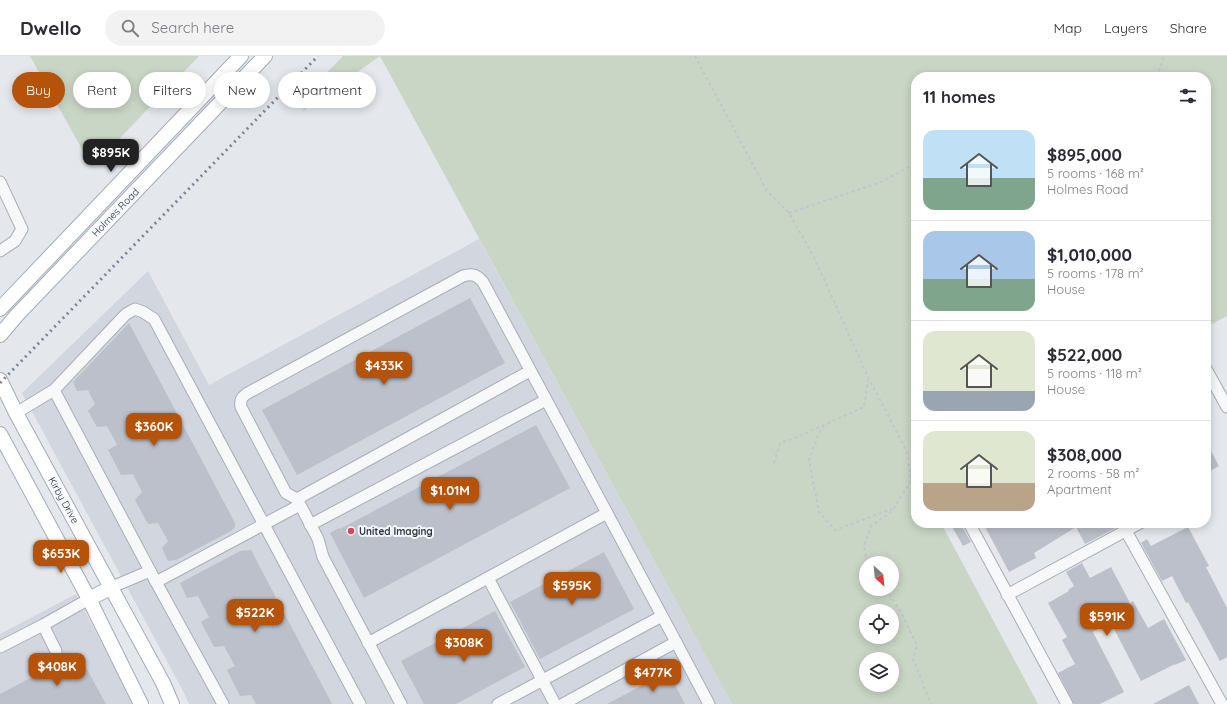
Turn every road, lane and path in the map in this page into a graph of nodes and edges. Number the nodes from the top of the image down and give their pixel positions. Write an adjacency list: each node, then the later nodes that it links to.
1 (241, 56): 10 (main road, Holmes Road)
2 (264, 56): 11 (main road, Holmes Road)
3 (695, 56): 8 (path)
4 (1164, 56): 5 (path)
5 (1159, 72)
6 (911, 166): 8 (path)
7 (0, 182): 9 (street)
8 (789, 213): 14 (path)
9 (0, 251)
10 (0, 309)
11 (0, 335)
12 (530, 371): 17 (street); 23 (street); 23 (street)
13 (1211, 378): 18 (street)
14 (869, 379): 20 (path); 24 (path)
15 (0, 380): 19 (main road, Kirby Drive)
16 (54, 390): 19 (street); 26 (street); 32 (street)
17 (546, 400): 25 (street); 27 (street)
18 (1227, 407)
19 (16, 413): 35 (main road, Kirby Drive)
20 (824, 425): 22 (path); 24 (path)
21 (0, 434): 38 (main road)
22 (774, 463)
23 (298, 502): 26 (street); 27 (street)
24 (893, 509): 31 (path)
25 (607, 513): 33 (street); 39 (street)
26 (263, 524): 34 (street); 50 (street)
27 (310, 526): 42 (street)
28 (972, 528): 36 (street)
29 (1131, 528): 30 (street)
30 (1126, 531): 36 (street); 46 (street)
31 (866, 556)
32 (150, 571): 34 (street); 35 (street)
33 (488, 578): 42 (street); 45 (street)
34 (156, 582): 49 (street)
35 (112, 587): 38 (main road); 48 (main road, Kirby Drive)
36 (1007, 595): 57 (street)
37 (890, 596): 56 (path)
38 (89, 599): 40 (street); 47 (main road)
39 (662, 616): 41 (street); 45 (street)
40 (43, 625): 43 (street); 44 (street)
41 (676, 642): 54 (street); 55 (street)
42 (368, 643): 51 (street)
43 (0, 647)
44 (56, 651)
45 (542, 680): 52 (street); 53 (street)
46 (1222, 699)
47 (141, 704)
48 (172, 704)
49 (224, 704)
50 (360, 704)
51 (401, 704)
52 (498, 704)
53 (555, 704)
54 (563, 704)
55 (709, 704)
56 (931, 704)
57 (1067, 704)

